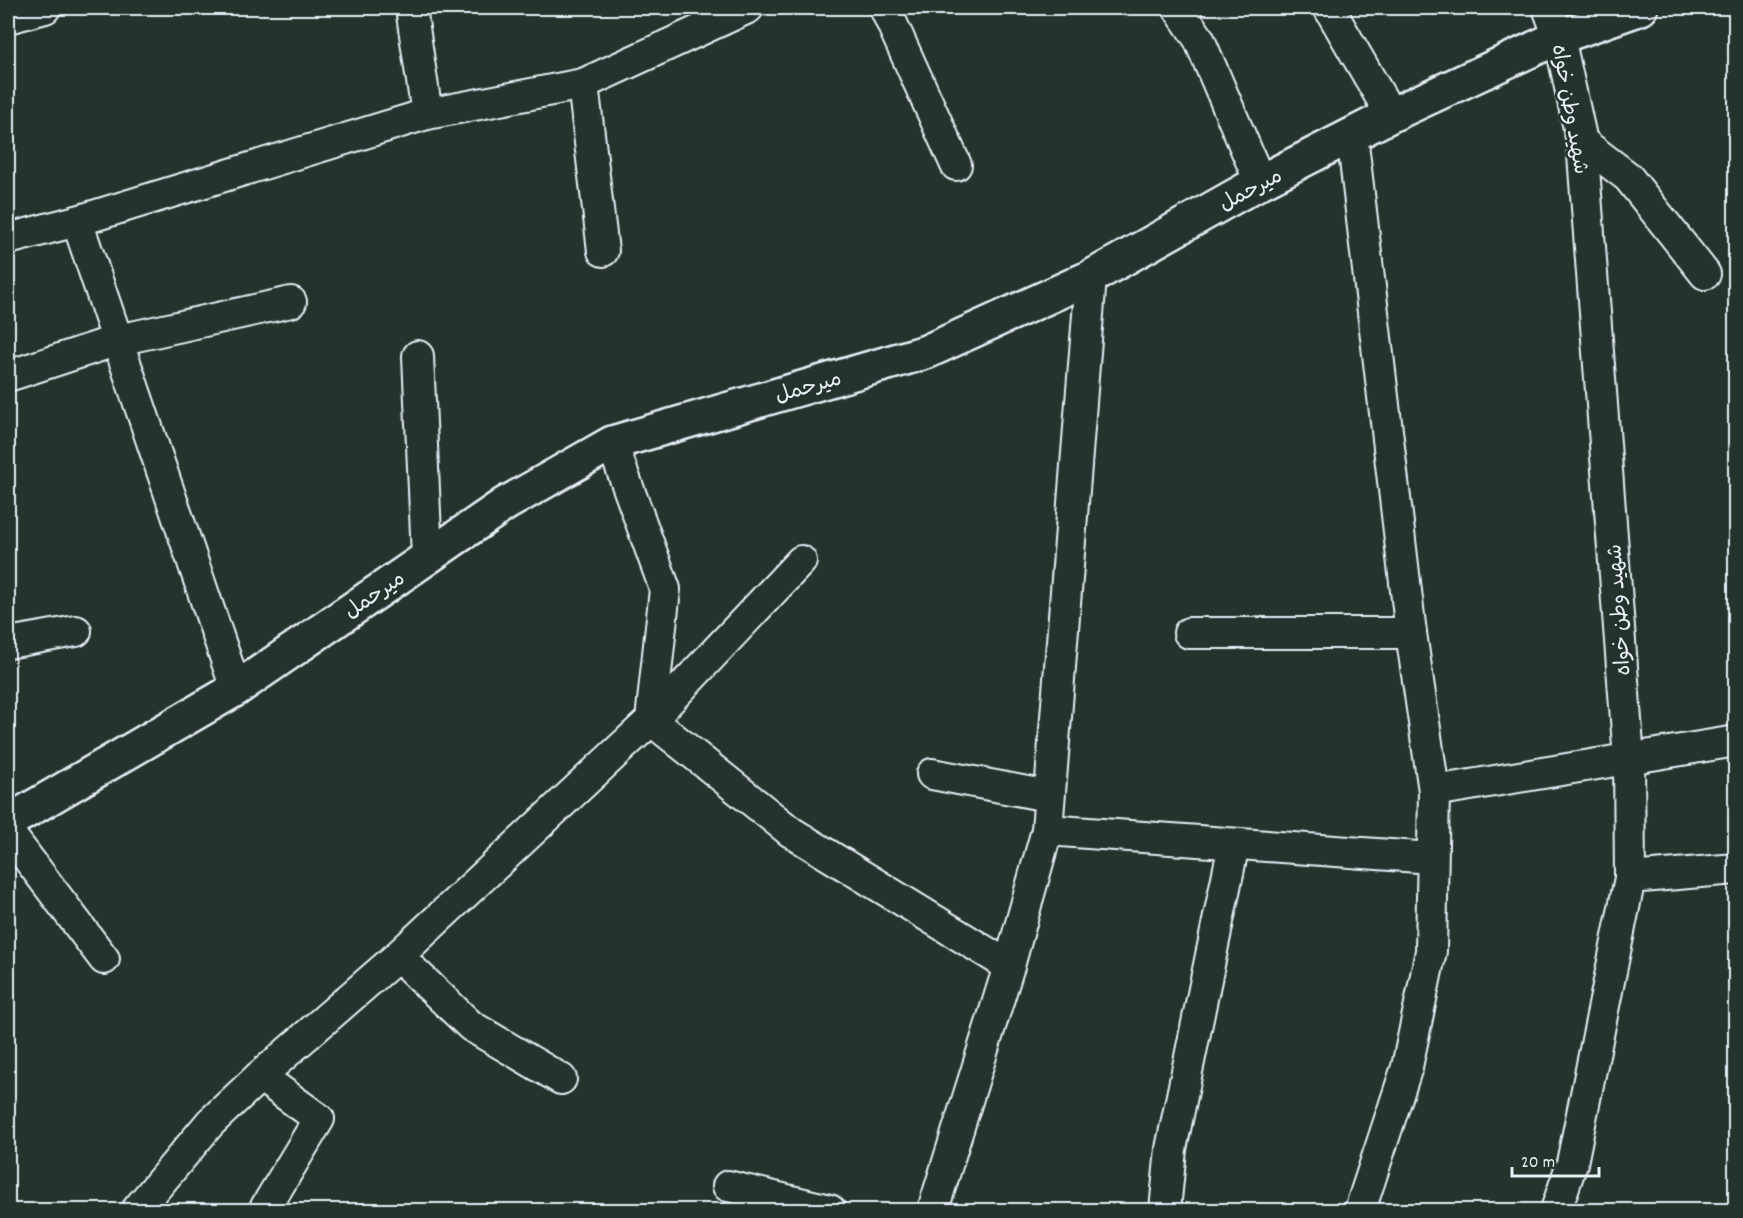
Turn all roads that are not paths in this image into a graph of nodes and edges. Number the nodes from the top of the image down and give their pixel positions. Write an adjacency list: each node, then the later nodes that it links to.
1 (45, 8): 8 (street)
2 (411, 8): 11 (street)
3 (748, 8): 10 (street)
4 (885, 8): 15 (street)
5 (1178, 8): 16 (street)
6 (1329, 8): 12 (street)
7 (1641, 8): 9 (street, میرحمل)
8 (8, 18)
9 (1554, 22): 12 (street, میرحمل); 14 (street, شهید وطن خواه)
10 (583, 84): 11 (street); 19 (street)
11 (427, 114): 17 (street)
12 (1390, 115): 13 (street, میرحمل)
13 (1352, 135): 16 (street, میرحمل); 31 (street)
14 (1581, 142): 20 (street); 36 (street, شهید وطن خواه)
15 (956, 165)
16 (1260, 182): 21 (street, میرحمل)
17 (77, 221): 18 (street); 23 (street)
18 (8, 239)
19 (603, 251)
20 (1705, 274)
21 (1091, 277): 26 (street, میرحمل); 39 (street)
22 (291, 302): 23 (street)
23 (117, 340): 25 (street); 33 (street)
24 (418, 356): 27 (street)
25 (8, 376)
26 (612, 443): 27 (street, میرحمل); 34 (street)
27 (427, 557): 33 (street, میرحمل)
28 (801, 561): 34 (street)
29 (76, 631): 32 (street)
30 (1189, 633): 31 (street)
31 (1411, 633): 38 (street)
32 (8, 643)
33 (236, 688): 40 (street, میرحمل)
34 (651, 720): 47 (street); 49 (street)
35 (1736, 741): 36 (street)
36 (1629, 759): 38 (street); 46 (street, شهید وطن خواه)
37 (932, 774): 39 (street)
38 (1434, 791): 44 (street)
39 (1048, 796): 41 (street)
40 (8, 822)
41 (1047, 830): 43 (street); 49 (street)
42 (8, 832): 48 (street)
43 (1234, 844): 44 (street); 57 (street)
44 (1432, 858): 58 (street)
45 (1736, 869): 46 (street)
46 (1630, 878): 59 (street, شهید وطن خواه)
47 (398, 956): 50 (street); 51 (street)
48 (104, 959)
49 (1010, 966): 56 (street)
50 (260, 1076): 53 (street); 54 (street)
51 (561, 1079)
52 (728, 1186): 55 (street)
53 (137, 1210)
54 (264, 1210)
55 (830, 1210)
56 (933, 1210)
57 (1165, 1210)
58 (1360, 1210)
59 (1556, 1210)

